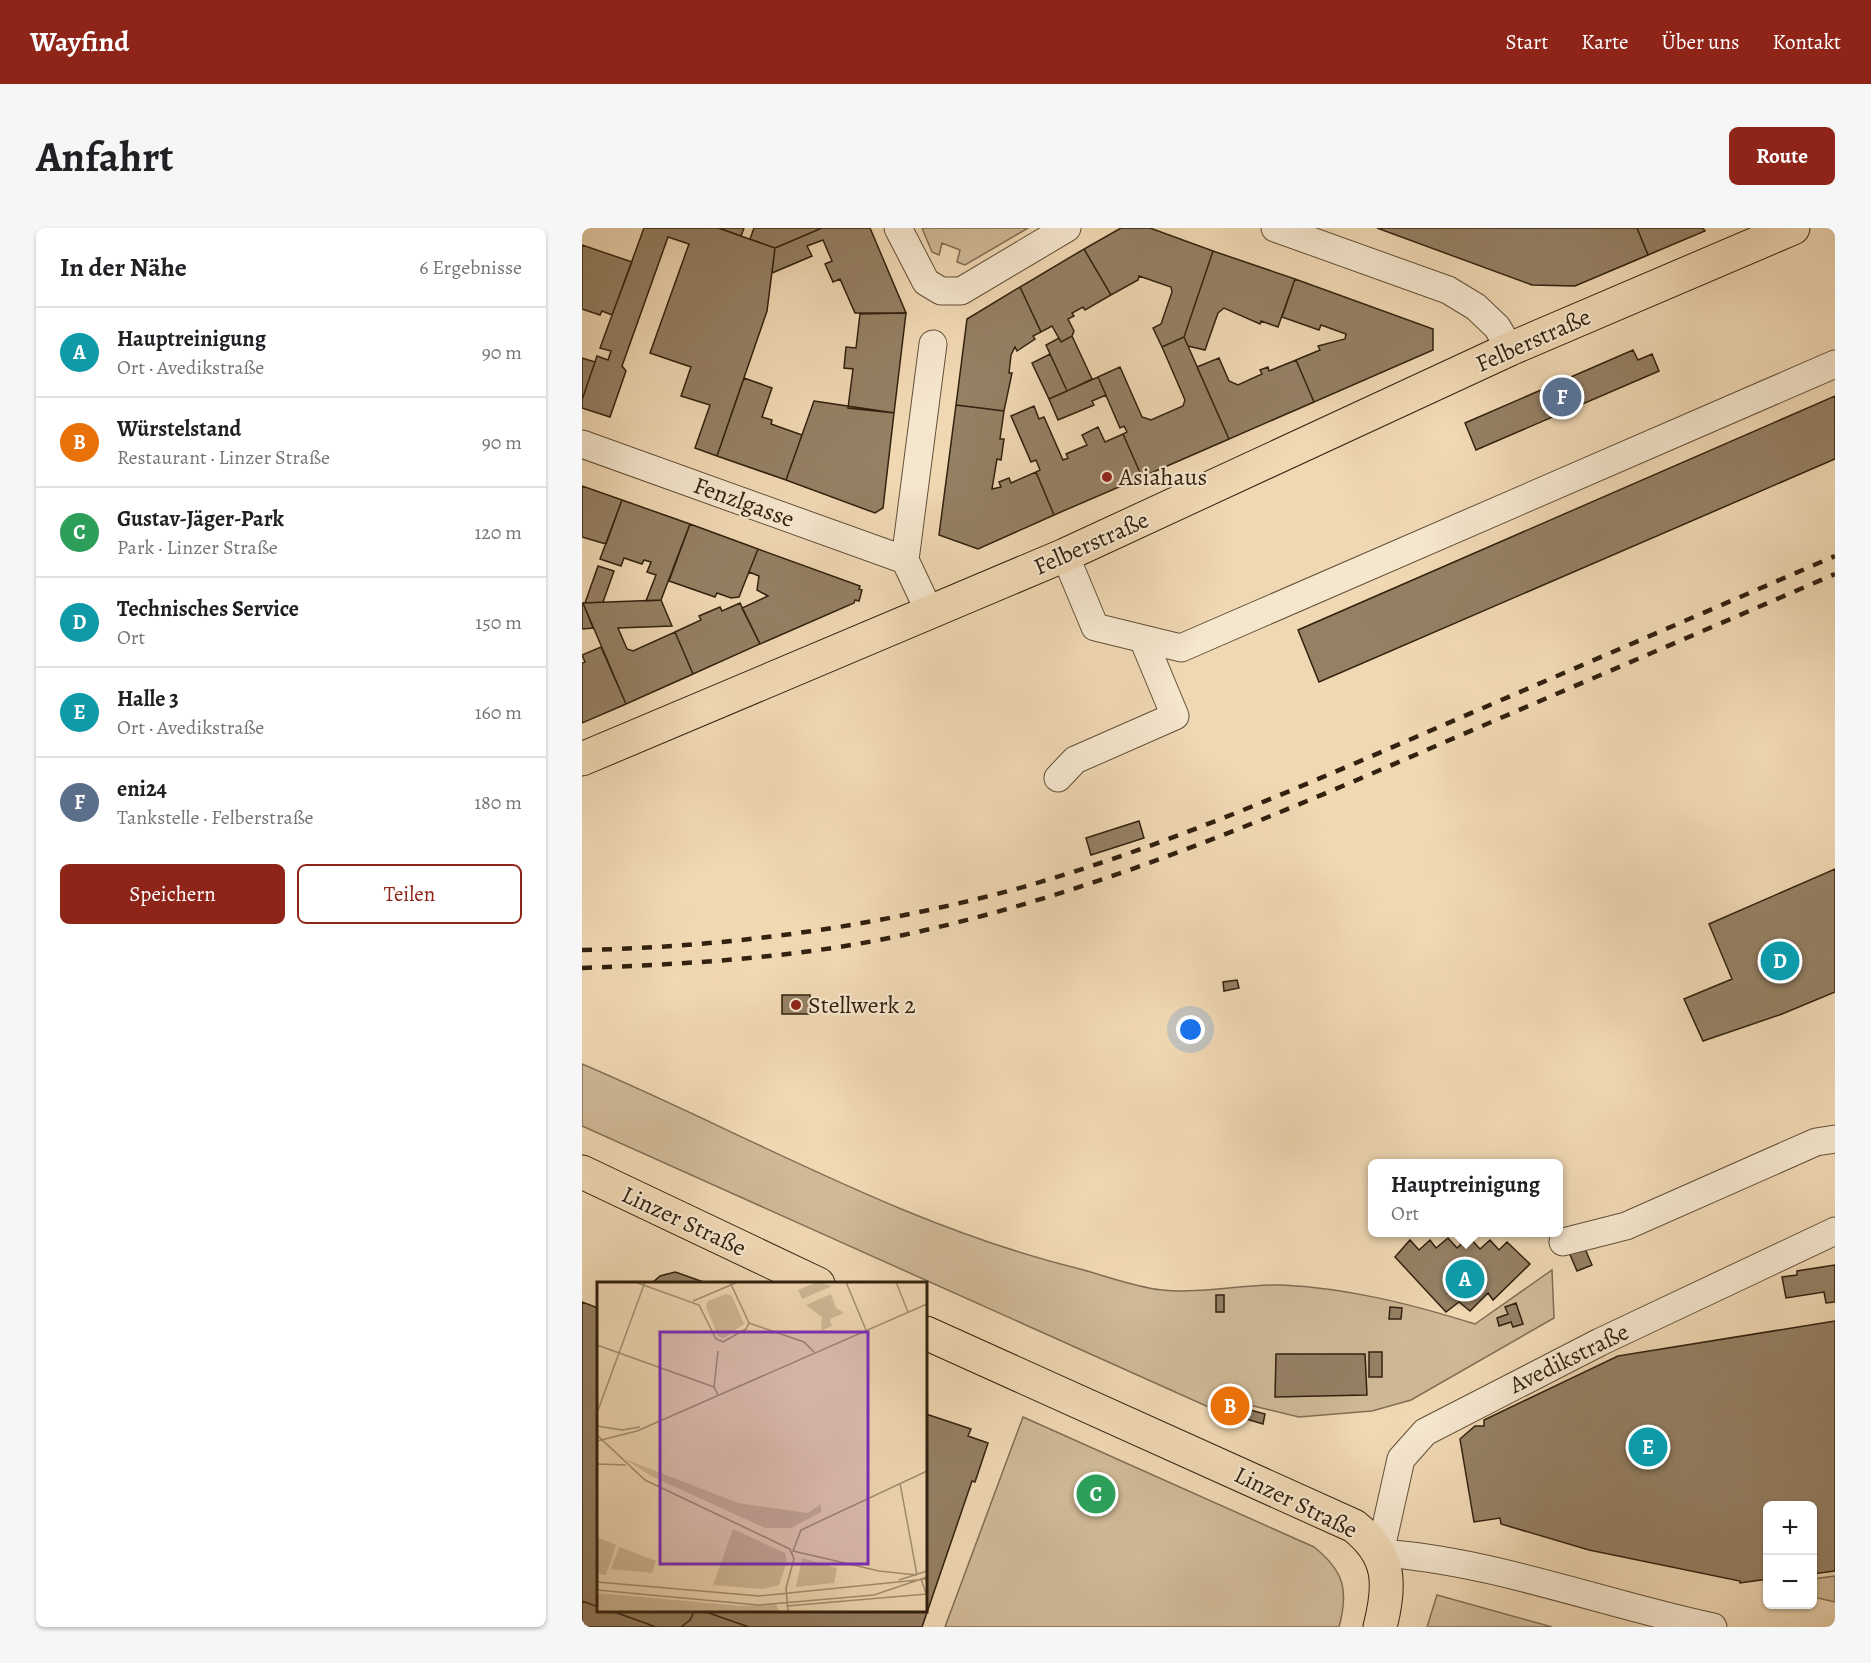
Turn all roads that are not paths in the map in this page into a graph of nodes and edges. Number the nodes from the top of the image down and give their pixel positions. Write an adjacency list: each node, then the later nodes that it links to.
1 (898, 228): 2 (street)
2 (1067, 228)
3 (1275, 228): 6 (street)
4 (1793, 228): 6 (main road, Felberstraße)
5 (933, 344): 10 (street)
6 (1510, 349): 9 (main road, Felberstraße)
7 (1835, 364): 12 (street)
8 (582, 444): 10 (street, Fenzlgasse)
9 (1065, 555): 11 (main road, Felberstraße); 12 (street)
10 (905, 560): 11 (street)
11 (930, 612): 13 (main road, Felberstraße)
12 (1143, 639): 14 (street)
13 (582, 759)
14 (1061, 766)
15 (1835, 1139): 18 (street)
16 (582, 1172): 19 (main road, Linzer Straße)
17 (1835, 1232): 21 (street, Avedikstraße)
18 (1563, 1242)
19 (815, 1282)
20 (927, 1333): 21 (main road, Linzer Straße)
21 (1380, 1553): 22 (street, Linzer Straße); 23 (main road)
22 (1684, 1624): 24 (street, Linzer Straße)
23 (1380, 1627)
24 (1713, 1627)

